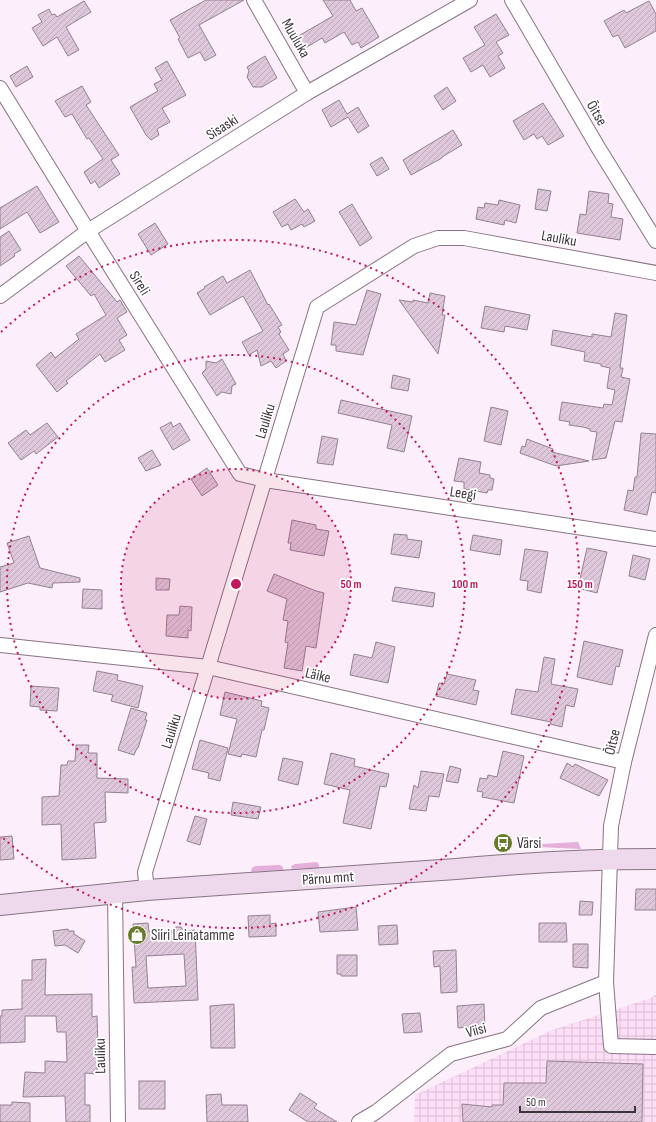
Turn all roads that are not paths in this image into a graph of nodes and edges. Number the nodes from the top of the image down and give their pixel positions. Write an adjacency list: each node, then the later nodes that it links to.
1 (254, 0): 5 (street, Muuluka)
2 (470, 0): 5 (street, Sisaski)
3 (512, 0): 7 (street, Õitse)
4 (0, 88): 6 (street, Sireli)
5 (308, 93): 6 (street, Sisaski)
6 (88, 231): 9 (street, Sisaski); 10 (street, Sireli)
7 (656, 241)
8 (656, 273): 10 (street, Lauliku)
9 (0, 296)
10 (265, 480): 11 (street, Leegi); 14 (street, Lauliku)
11 (656, 539)
12 (656, 635): 15 (street, Õitse)
13 (0, 645): 14 (street, Läike)
14 (208, 667): 15 (street, Läike); 18 (street, Lauliku)
15 (624, 762): 16 (street, Õitse)
16 (610, 859): 17 (main road, Pärnu mnt); 18 (main road, Pärnu mnt); 21 (street)
17 (656, 859)
18 (147, 890): 19 (main road, Pärnu mnt)
19 (114, 893): 20 (main road, Pärnu mnt); 23 (street, Lauliku)
20 (0, 905)
21 (606, 982): 22 (street); 24 (street, Viisi)
22 (656, 1047)
23 (118, 1122)
24 (359, 1122)

